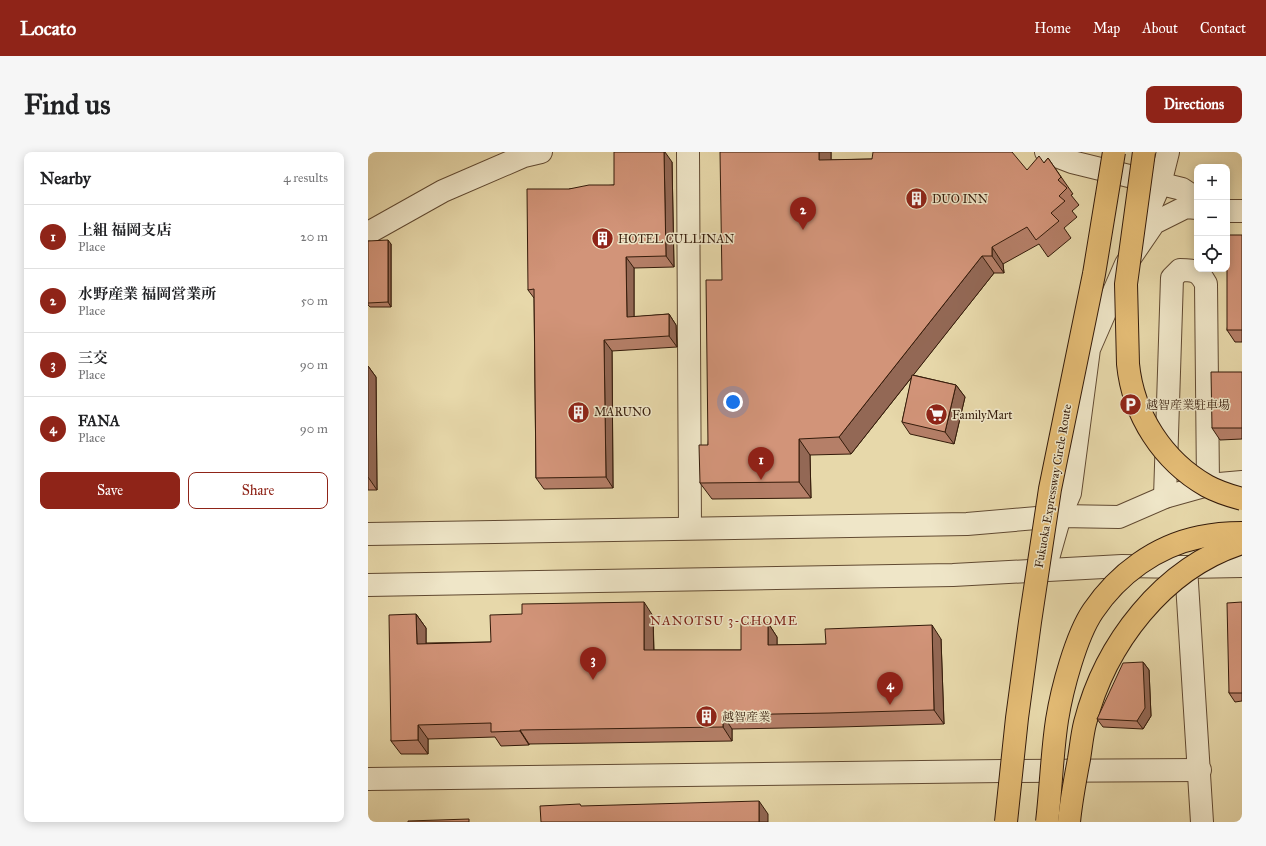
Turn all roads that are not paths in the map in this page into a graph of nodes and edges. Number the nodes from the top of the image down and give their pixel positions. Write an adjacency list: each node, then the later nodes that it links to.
1 (541, 152): 11 (street)
2 (688, 152): 18 (street)
3 (1046, 152): 8 (street)
4 (1114, 152): 30 (highway, Fukuoka Expressway Circle Route, bridge)
5 (1120, 152): 31 (highway, Fukuoka Expressway Circle Route)
6 (1144, 152): 16 (highway, bridge)
7 (1168, 152): 8 (street)
8 (1160, 184): 9 (street); 12 (street)
9 (1194, 197)
10 (1194, 208): 12 (street)
11 (368, 233)
12 (1126, 264): 17 (street)
13 (1242, 482): 14 (street)
14 (1208, 485): 15 (street); 15 (street)
15 (1165, 496): 17 (street)
16 (1242, 498)
17 (1060, 516): 18 (street); 24 (street)
18 (690, 528): 20 (street)
19 (1242, 533): 32 (highway, bridge)
20 (368, 534)
21 (1242, 543): 33 (highway, bridge)
22 (1242, 566): 23 (street)
23 (1186, 567): 24 (street); 26 (street)
24 (1045, 569): 25 (street); 27 (street)
25 (368, 585)
26 (1200, 770): 27 (street); 34 (street)
27 (1002, 771): 28 (street); 29 (street)
28 (368, 779)
29 (1003, 822)
30 (1006, 822)
31 (1015, 822)
32 (1047, 822)
33 (1069, 822)
34 (1202, 822)

